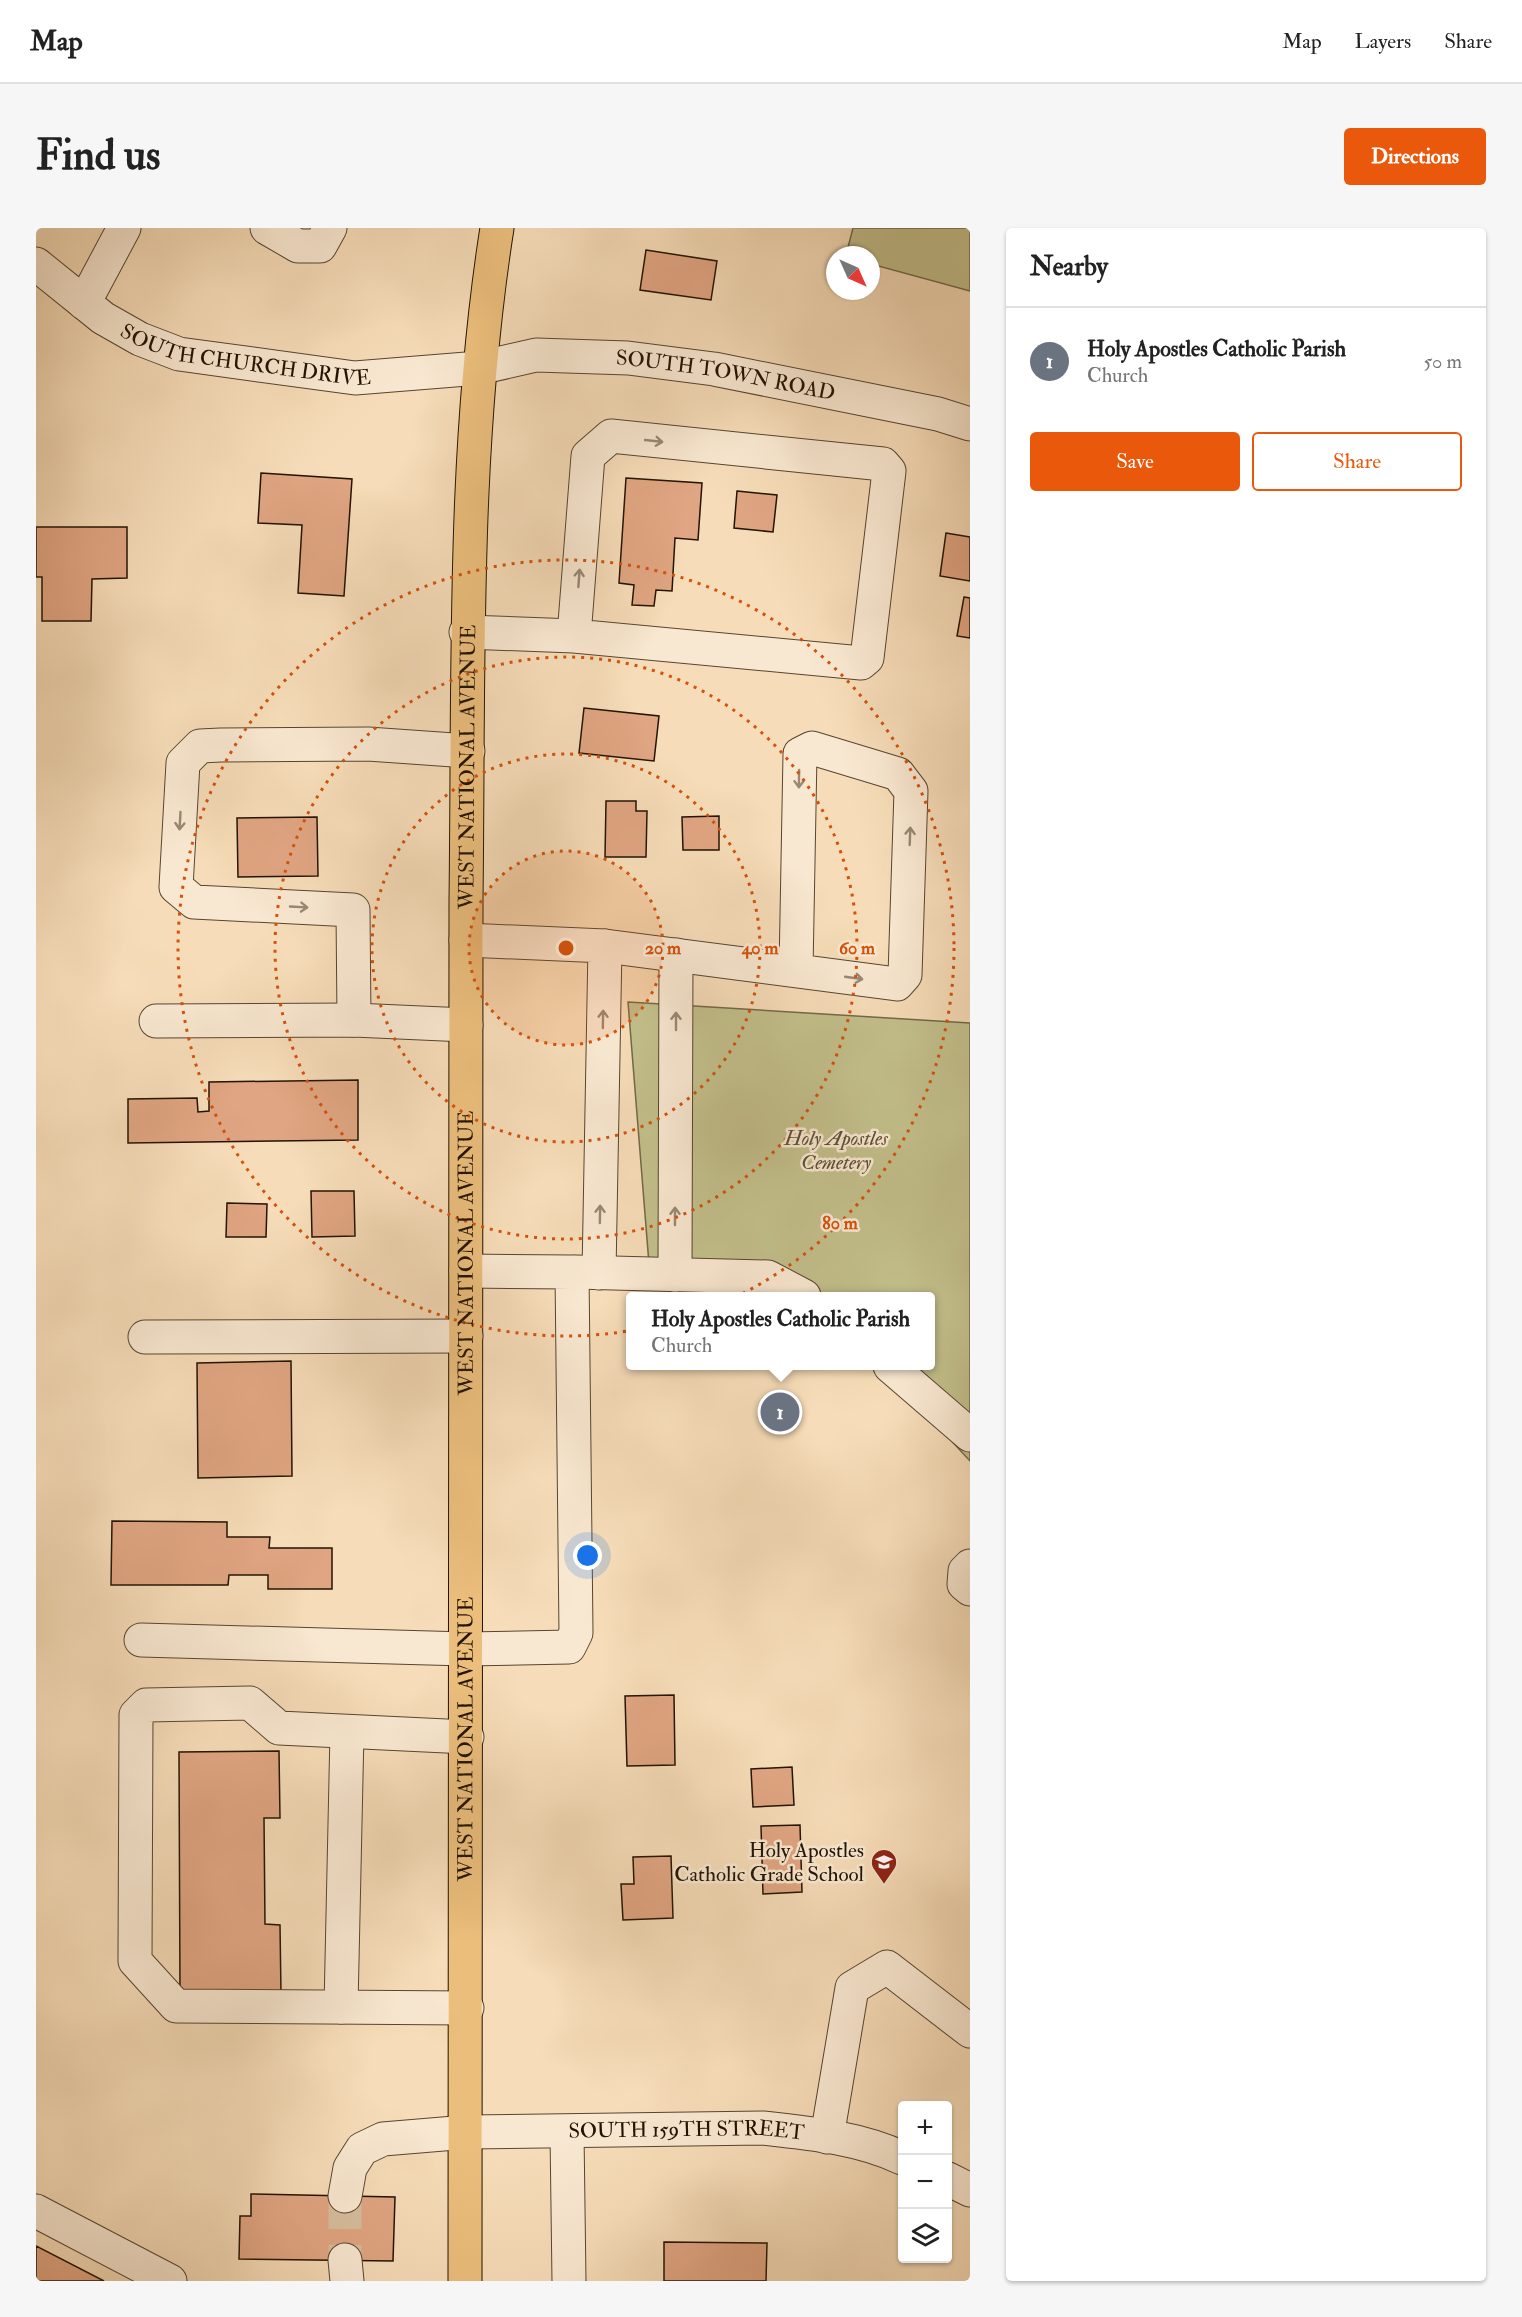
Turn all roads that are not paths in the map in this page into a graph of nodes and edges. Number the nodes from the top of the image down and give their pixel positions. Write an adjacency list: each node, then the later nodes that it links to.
1 (124, 228): 6 (street)
2 (267, 228): 3 (street)
3 (330, 228)
4 (497, 228): 7 (main road, WEST NATIONAL AVENUE)
5 (36, 264): 6 (street, SOUTH CHURCH DRIVE)
6 (84, 303): 7 (street, SOUTH CHURCH DRIVE)
7 (479, 368): 8 (street, SOUTH TOWN ROAD); 9 (main road, WEST NATIONAL AVENUE)
8 (970, 424)
9 (466, 632): 10 (street); 11 (main road, WEST NATIONAL AVENUE)
10 (574, 636): 10 (street, one-way to 10)
11 (468, 751): 12 (main road, WEST NATIONAL AVENUE); 16 (street, one-way to 16)
12 (466, 939): 13 (street); 18 (main road, WEST NATIONAL AVENUE)
13 (605, 946): 14 (street); 20 (street, one-way to 13)
14 (676, 955): 15 (street); 21 (street, one-way to 14)
15 (796, 970): 15 (street, one-way to 15)
16 (354, 1020): 17 (street); 18 (street)
17 (156, 1021)
18 (466, 1025): 19 (main road, WEST NATIONAL AVENUE)
19 (466, 1271): 20 (street); 23 (main road, WEST NATIONAL AVENUE)
20 (585, 1272): 21 (street); 30 (street)
21 (675, 1275): 22 (street)
22 (796, 1292)
23 (466, 1336): 24 (street); 30 (main road, WEST NATIONAL AVENUE)
24 (145, 1337)
25 (896, 1370): 26 (street)
26 (970, 1435)
27 (970, 1566): 28 (street)
28 (970, 1589)
29 (141, 1640): 30 (street)
30 (466, 1649): 32 (main road, WEST NATIONAL AVENUE)
31 (347, 1732): 32 (street); 33 (street); 33 (street)
32 (467, 1737): 34 (main road, WEST NATIONAL AVENUE)
33 (340, 2007): 34 (street)
34 (466, 2008): 36 (main road, WEST NATIONAL AVENUE)
35 (970, 2031): 38 (street)
36 (467, 2132): 37 (street, SOUTH 159TH STREET); 42 (street, SOUTH 159TH STREET); 45 (main road, WEST NATIONAL AVENUE)
37 (567, 2133): 38 (street, SOUTH 159TH STREET); 46 (street)
38 (827, 2137): 39 (street, SOUTH 159TH STREET)
39 (898, 2156)
40 (952, 2181): 41 (street)
41 (970, 2190)
42 (345, 2196)
43 (36, 2211): 44 (street)
44 (170, 2281)
45 (465, 2281)
46 (569, 2281)

